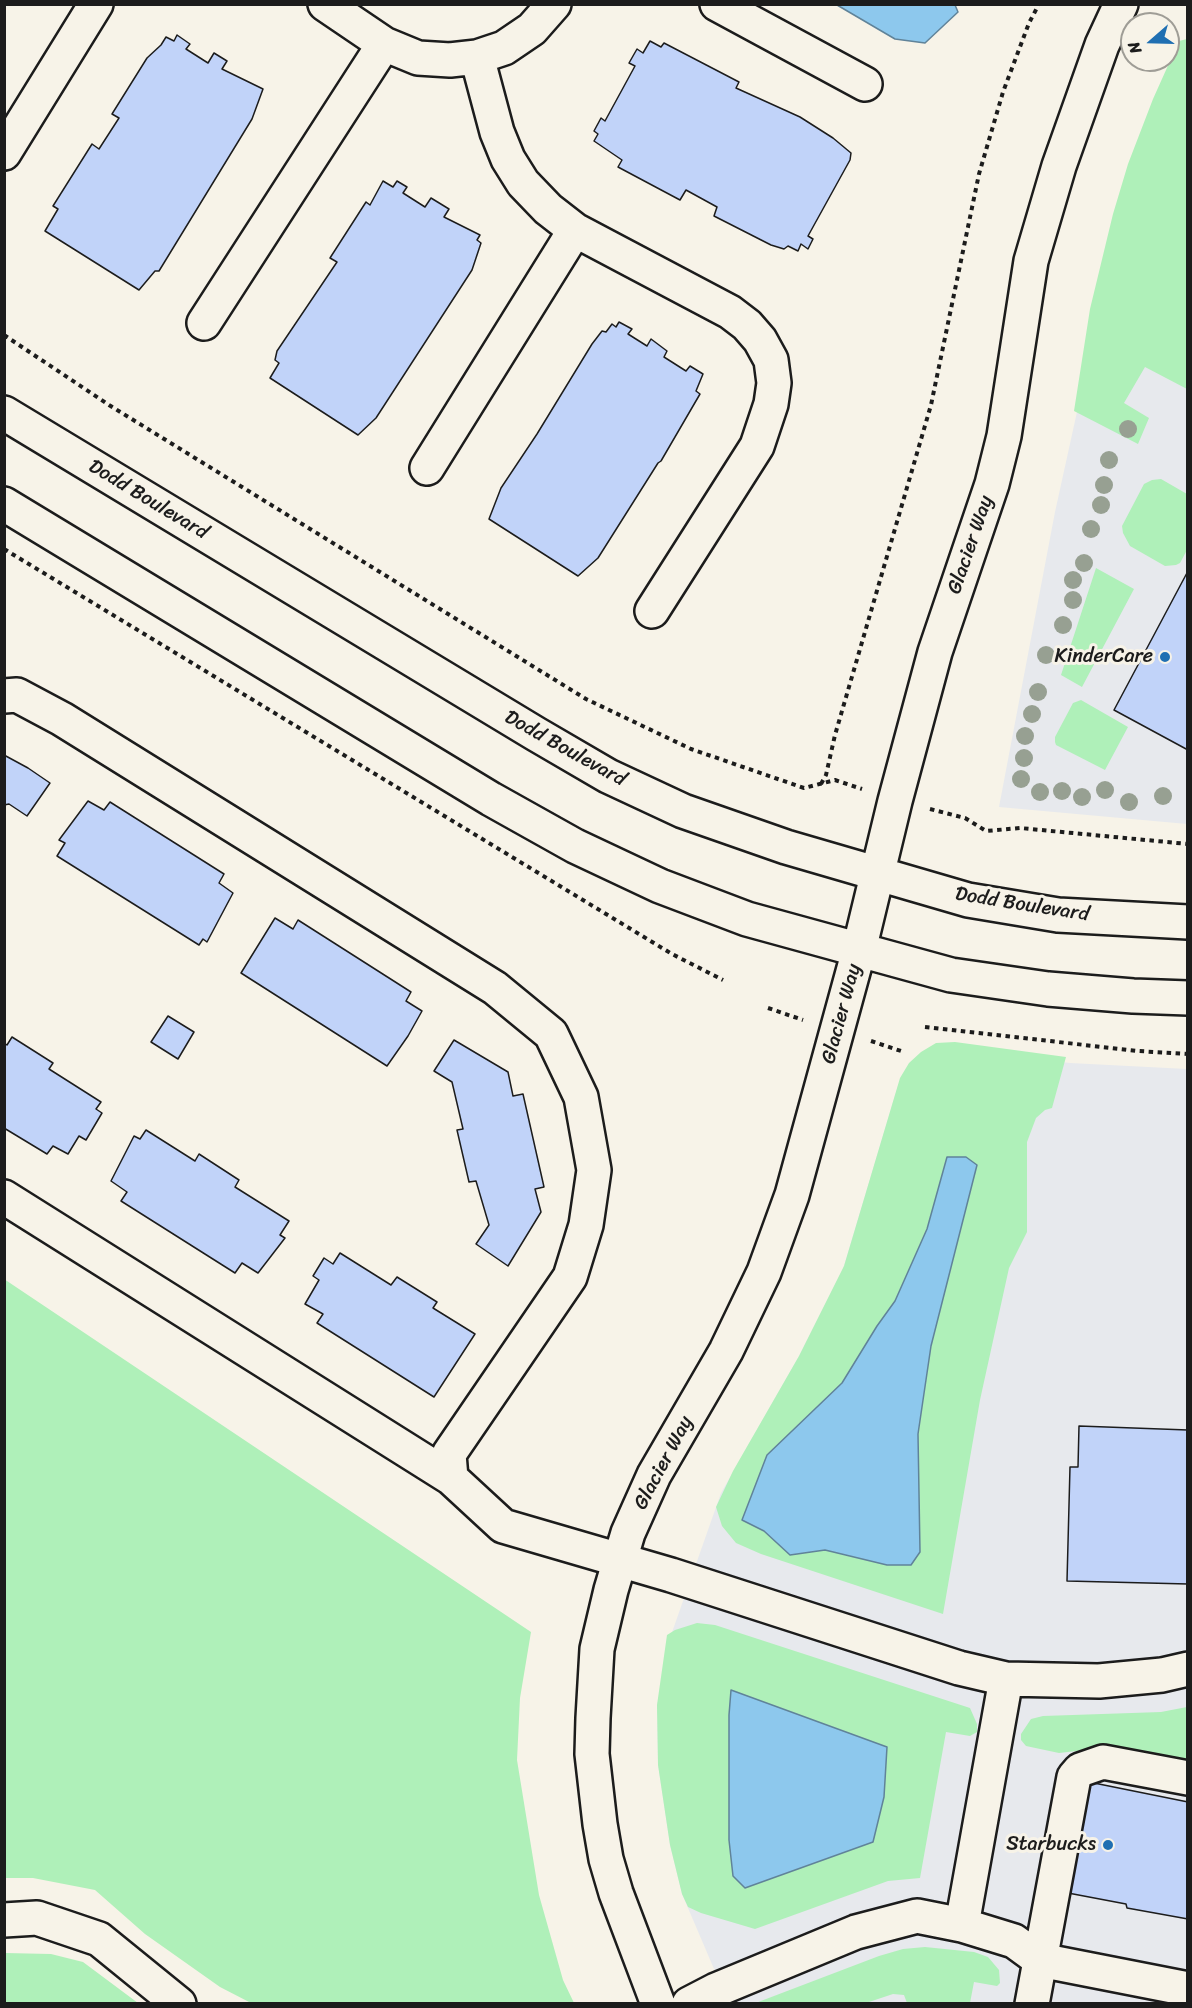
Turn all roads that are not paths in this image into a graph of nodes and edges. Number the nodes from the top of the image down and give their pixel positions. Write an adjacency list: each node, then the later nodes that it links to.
1 (96, 4): 8 (street)
2 (325, 4): 6 (street)
3 (554, 4): 7 (street)
4 (717, 4): 9 (street)
5 (1121, 4): 19 (street, Glacier Way)
6 (384, 44): 7 (street); 13 (street)
7 (477, 57): 12 (street)
8 (52, 75): 10 (street); 11 (street)
9 (865, 84)
10 (4, 104)
11 (4, 153)
12 (575, 230): 15 (street); 17 (street)
13 (204, 323)
14 (4, 413): 19 (street, Dodd Boulevard)
15 (427, 468)
16 (4, 504): 21 (street)
17 (652, 612)
18 (4, 696): 24 (street)
19 (878, 874): 20 (street, Dodd Boulevard); 21 (street, Glacier Way)
20 (1188, 922)
21 (859, 950): 22 (street); 25 (street, Glacier Way)
22 (1188, 998)
23 (4, 1197): 24 (street)
24 (451, 1478): 25 (street)
25 (620, 1561): 27 (street); 34 (street, Glacier Way)
26 (1188, 1669): 27 (street)
27 (1006, 1678): 30 (street)
28 (1188, 1779): 31 (street)
29 (4, 1920): 33 (street)
30 (962, 1925): 31 (street); 35 (street)
31 (1040, 1960): 32 (street); 36 (street)
32 (1188, 1989)
33 (179, 2004)
34 (658, 2004)
35 (689, 2004)
36 (1032, 2004)

